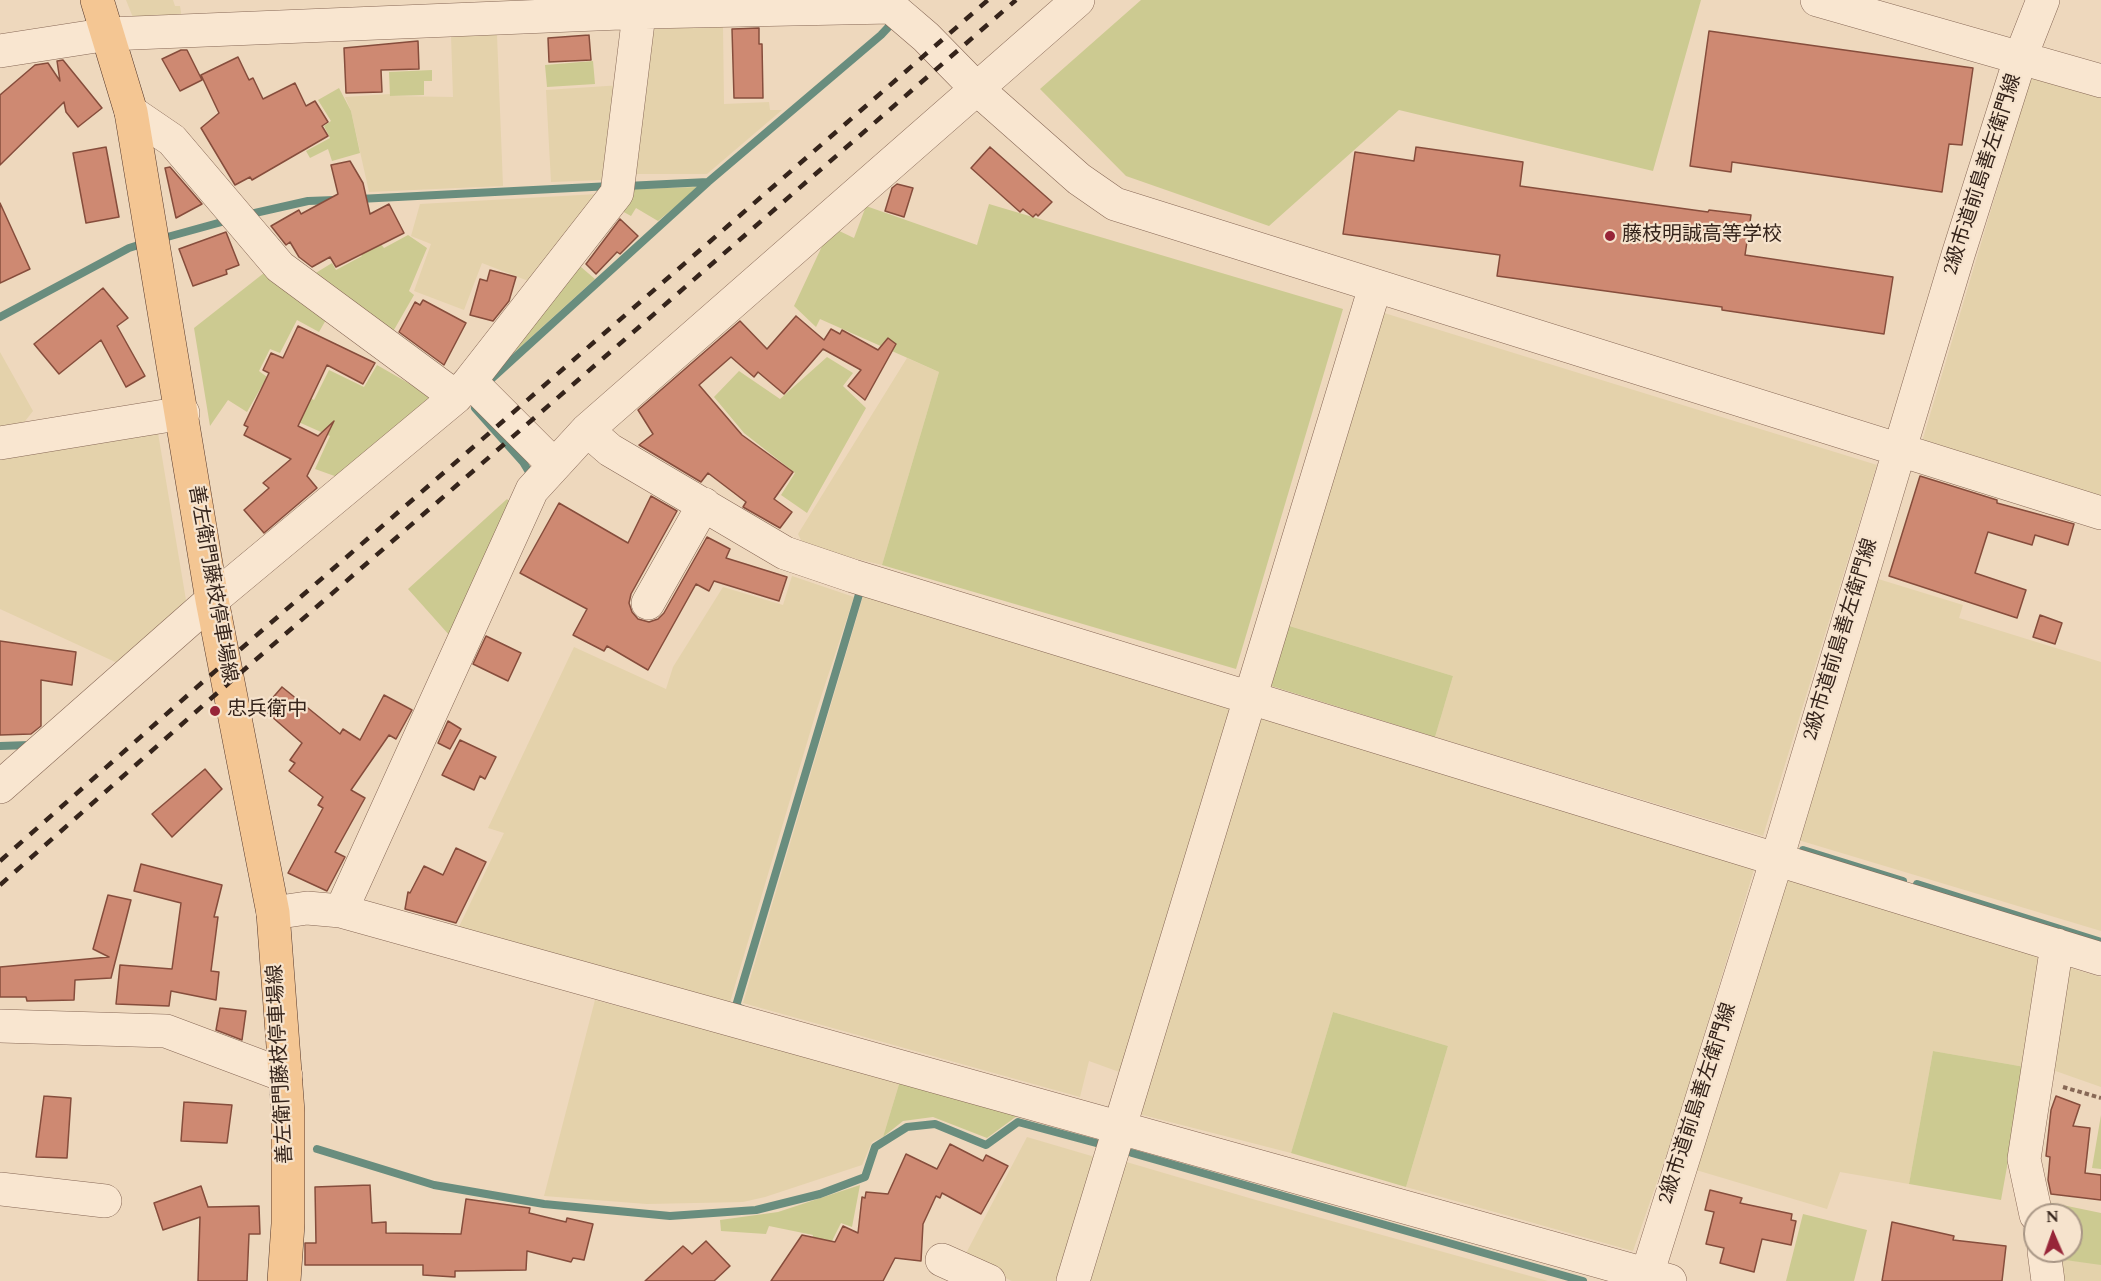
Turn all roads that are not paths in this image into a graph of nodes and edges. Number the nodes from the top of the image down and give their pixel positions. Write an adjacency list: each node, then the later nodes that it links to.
1 (97, 0): 6 (main road, 善左衛門藤枝停車場線)
2 (1078, 0): 10 (street)
3 (1817, 0): 8 (street)
4 (2043, 0): 8 (street, 2級市道前島善左衛門線)
5 (643, 9): 6 (street); 10 (street); 13 (street)
6 (109, 34): 7 (street); 11 (main road, 善左衛門藤枝停車場線)
7 (0, 51)
8 (2021, 56): 9 (street); 17 (street, 2級市道前島善左衛門線)
9 (2101, 81)
10 (976, 88): 12 (street); 15 (street)
11 (131, 112): 13 (street); 14 (main road, 善左衛門藤枝停車場線)
12 (1375, 287): 17 (street); 23 (street)
13 (472, 390): 18 (street); 21 (street)
14 (183, 413): 16 (street); 21 (main road, 善左衛門藤枝停車場線)
15 (586, 430): 18 (street); 19 (street)
16 (0, 443)
17 (1899, 451): 20 (street); 25 (street, 2級市道前島善左衛門線)
18 (553, 464): 26 (street)
19 (704, 504): 22 (street); 23 (street)
20 (2101, 513)
21 (212, 600): 24 (street); 27 (main road, 善左衛門藤枝停車場線)
22 (648, 603)
23 (1250, 698): 25 (street); 32 (street)
24 (0, 787)
25 (1777, 859): 28 (street); 38 (street, 2級市道前島善左衛門線)
26 (341, 911): 27 (street); 32 (street)
27 (273, 913): 31 (main road, 善左衛門藤枝停車場線)
28 (2057, 945): 29 (street); 35 (street)
29 (2101, 959)
30 (0, 1026): 31 (street)
31 (286, 1076): 39 (main road, 善左衛門藤枝停車場線)
32 (1119, 1127): 38 (street); 41 (street)
33 (0, 1189): 34 (street)
34 (105, 1201)
35 (2033, 1203)
36 (942, 1260): 40 (street)
37 (2046, 1263): 42 (street)
38 (1654, 1279)
39 (284, 1281)
40 (989, 1281)
41 (1073, 1281)
42 (2048, 1281)

